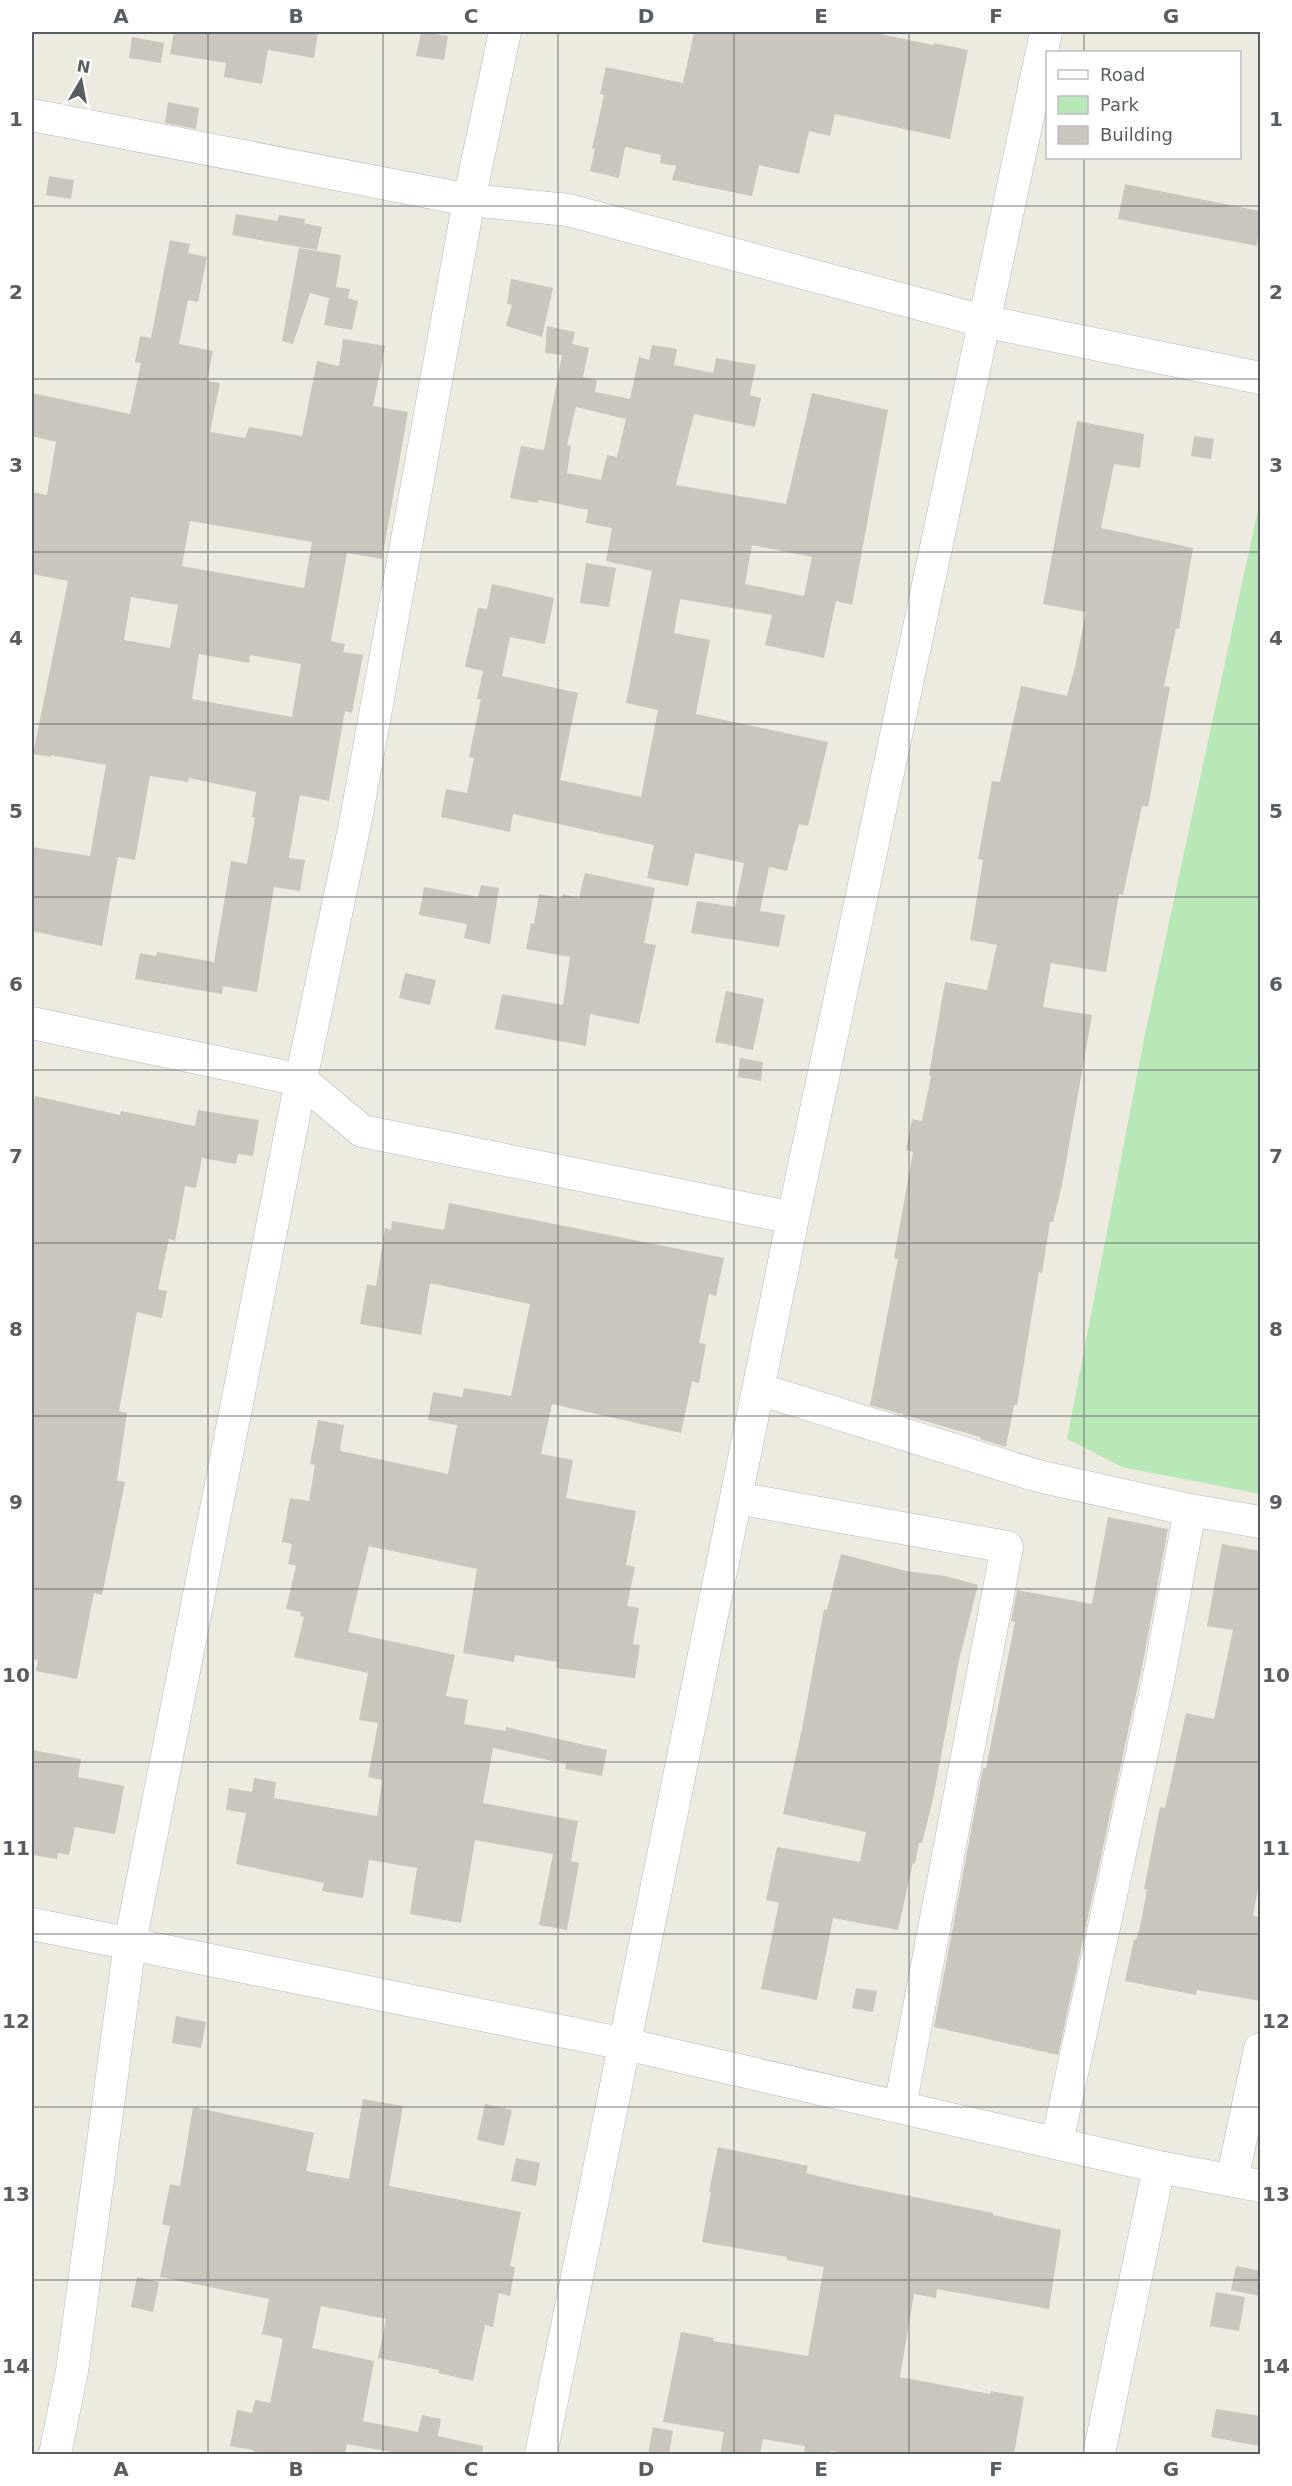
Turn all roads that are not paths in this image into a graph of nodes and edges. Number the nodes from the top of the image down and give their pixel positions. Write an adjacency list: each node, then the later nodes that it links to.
1 (505, 32): 4 (street)
2 (1046, 32): 5 (street)
3 (32, 115): 4 (street)
4 (469, 200): 5 (street); 8 (street)
5 (983, 321): 6 (street); 9 (street)
6 (1260, 378)
7 (32, 1023): 8 (street)
8 (301, 1080): 9 (street); 15 (street)
9 (793, 1218): 10 (street)
10 (759, 1389): 11 (street); 12 (street)
11 (737, 1498): 16 (street); 18 (street)
12 (1190, 1510): 13 (street); 19 (street)
13 (1260, 1522)
14 (32, 1924): 15 (street)
15 (130, 1943): 16 (street); 22 (street)
16 (625, 2044): 18 (street); 23 (street)
17 (1260, 2049): 21 (street)
18 (900, 2107): 19 (street)
19 (1057, 2142): 20 (street)
20 (1159, 2167): 21 (street); 24 (street)
21 (1246, 2183)
22 (55, 2454)
23 (541, 2454)
24 (1099, 2454)

